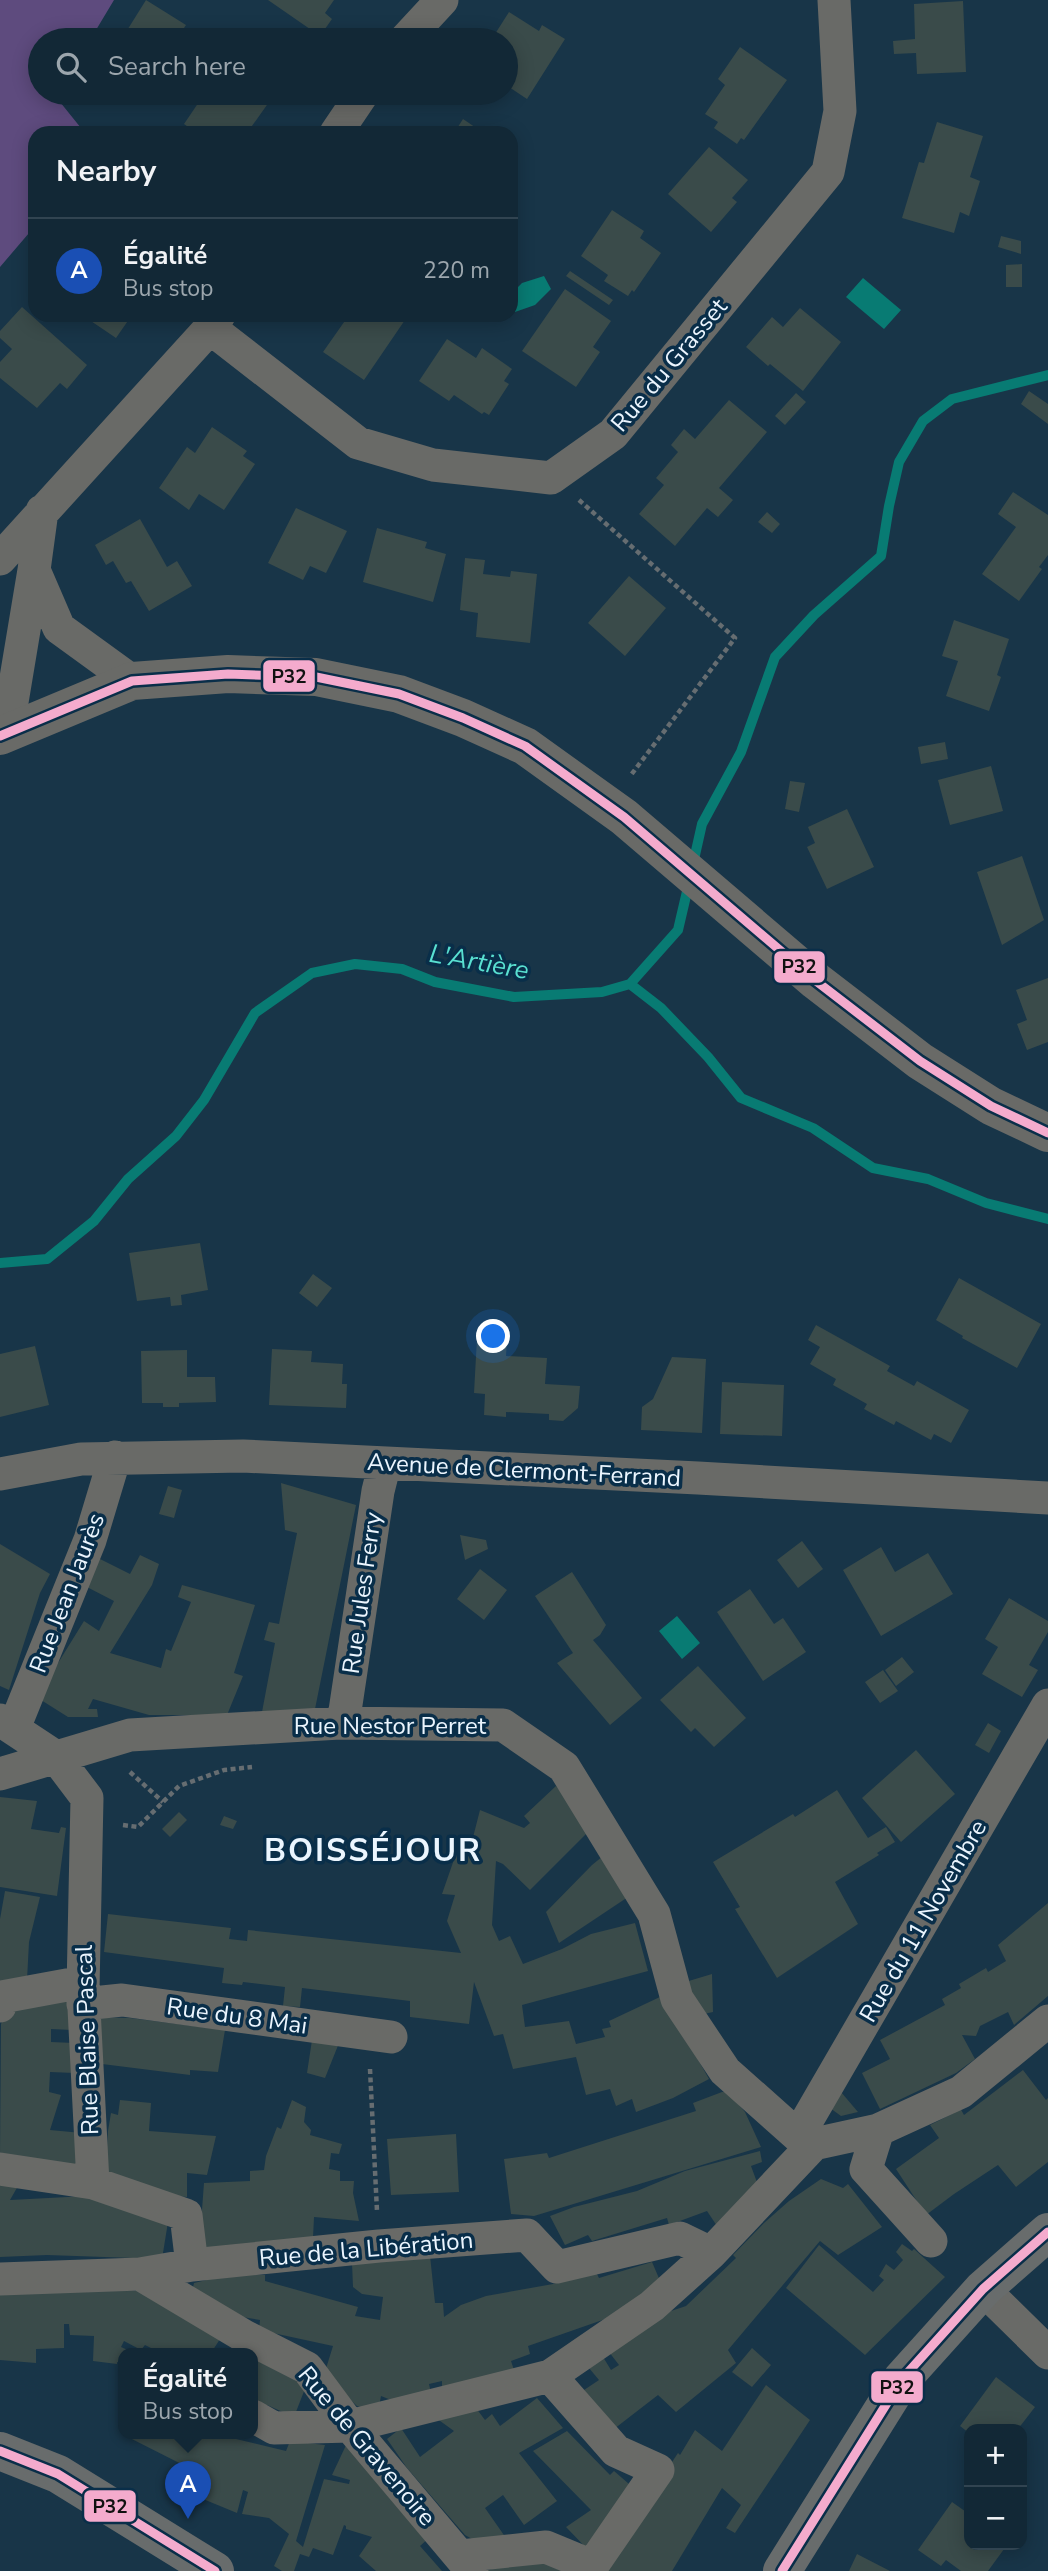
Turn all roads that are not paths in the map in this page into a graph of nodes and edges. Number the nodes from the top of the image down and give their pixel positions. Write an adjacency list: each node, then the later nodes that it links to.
1 (442, 0): 3 (street)
2 (834, 0): 6 (street, Rue du Grasset)
3 (416, 28)
4 (355, 105): 5 (street)
5 (342, 126)
6 (214, 322): 7 (street)
7 (42, 511): 8 (street); 9 (street)
8 (0, 559)
9 (34, 570): 10 (street); 11 (street)
10 (132, 681): 11 (street); 12 (street)
11 (3, 734)
12 (1047, 1131)
13 (115, 1457): 14 (street, Avenue de Clermont-Ferrand); 15 (street, Avenue de Clermont-Ferrand); 19 (street, Rue Jean Jaurès)
14 (385, 1463): 16 (street, Avenue de Clermont-Ferrand); 18 (street, Rue Jules Ferry)
15 (0, 1474)
16 (1048, 1498)
17 (1048, 1705): 27 (street, Rue du 11 Novembre)
18 (340, 1723): 20 (street, Rue Nestor Perret); 27 (street, Rue Nestor Perret)
19 (7, 1724): 20 (street, Rue Blaise Pascal)
20 (56, 1757): 21 (street, Rue Nestor Perret); 22 (street, Rue Blaise Pascal)
21 (0, 1774)
22 (83, 1993): 23 (street, Rue du 8 Mai); 25 (street, Rue du 8 Mai); 29 (street, Rue Blaise Pascal)
23 (0, 2006)
24 (1048, 2021): 26 (street)
25 (380, 2036)
26 (878, 2130): 27 (street); 31 (street)
27 (806, 2140): 32 (street, Rue du 11 Novembre)
28 (0, 2169): 29 (street)
29 (93, 2183): 33 (street)
30 (1048, 2232): 36 (main road)
31 (931, 2241)
32 (711, 2253): 33 (street, Rue de la Libération); 40 (street, Rue du 11 Novembre)
33 (192, 2265): 34 (street, Rue de la Libération)
34 (140, 2274): 35 (street, Rue de la Libération); 37 (street, Rue de Gravenoire)
35 (0, 2278)
36 (983, 2289): 39 (street); 46 (main road)
37 (238, 2344)
38 (258, 2351): 42 (street, Rue de Gravenoire)
39 (1048, 2353)
40 (550, 2376): 42 (street); 44 (street)
41 (258, 2419): 42 (street)
42 (350, 2426): 44 (street, Rue de Gravenoire)
43 (0, 2451): 45 (main road)
44 (466, 2564)
45 (215, 2571)
46 (782, 2571)

